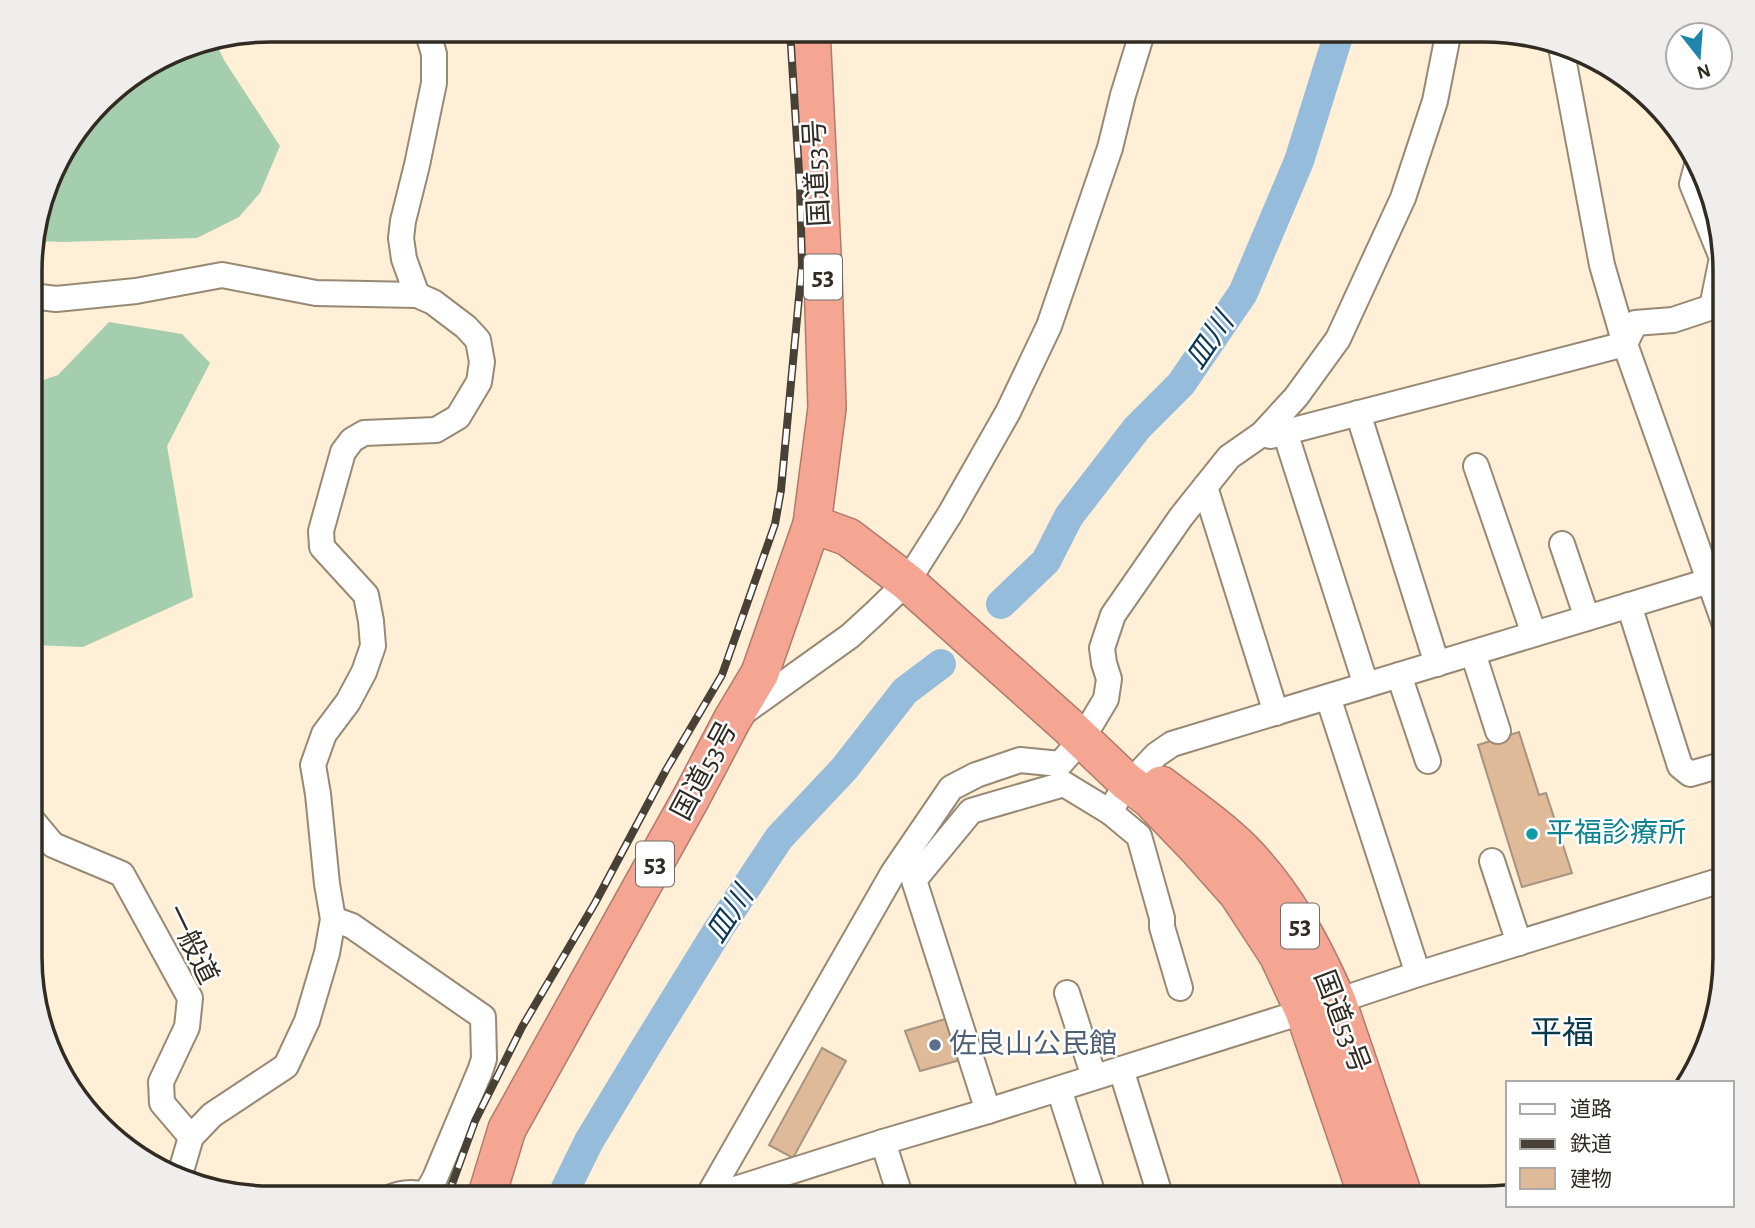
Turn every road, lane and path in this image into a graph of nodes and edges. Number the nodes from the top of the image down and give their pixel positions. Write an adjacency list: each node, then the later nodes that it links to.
1 (431, 42): 8 (street)
2 (812, 42): 16 (highway, 国道53号 / 53)
3 (1139, 42): 19 (street)
4 (1447, 42): 13 (street)
5 (1563, 56): 11 (street)
6 (1693, 179): 7 (street)
7 (1709, 226)
8 (417, 295): 9 (street); 40 (street)
9 (42, 297)
10 (1713, 302): 11 (street)
11 (1625, 344): 12 (street); 18 (street)
12 (1358, 413): 13 (street); 25 (street)
13 (1274, 433): 15 (street); 27 (street)
14 (1476, 466): 23 (street)
15 (1205, 487): 29 (street); 32 (street)
16 (812, 524): 19 (highway, 国道53号 / 53); 30 (highway, 国道53号 / 53)
17 (1562, 544): 22 (street)
18 (1709, 581): 20 (street); 21 (street)
19 (914, 588): 30 (street); 32 (highway, 国道53号 / 53)
20 (1713, 592)
21 (1629, 605): 22 (street); 34 (street)
22 (1587, 618): 23 (street)
23 (1534, 634): 24 (street)
24 (1473, 653): 25 (street); 31 (street)
25 (1437, 664): 26 (street)
26 (1399, 675): 27 (street); 33 (street)
27 (1366, 685): 28 (street)
28 (1328, 697): 29 (street); 42 (street)
29 (1276, 713): 35 (street)
30 (732, 720): 54 (highway, 国道53号 / 53)
31 (1498, 731)
32 (1074, 732): 35 (highway, 国道53号 / 53); 38 (street)
33 (1429, 761)
34 (1713, 767)
35 (1126, 788): 38 (street); 43 (street); 45 (highway, 国道53号 / 53)
36 (42, 832): 50 (street, 一般道)
37 (1492, 861): 41 (street)
38 (903, 877): 49 (street); 55 (street)
39 (1713, 884): 41 (street)
40 (333, 919): 50 (street); 53 (street)
41 (1519, 943): 42 (street)
42 (1418, 974): 45 (street)
43 (1181, 988)
44 (1067, 993): 47 (street)
45 (1321, 1006): 46 (street); 60 (highway, 国道53号 / 53); 61 (highway, 国道53号 / 53)
46 (1121, 1069): 47 (street); 59 (street)
47 (1094, 1077): 48 (street)
48 (1059, 1089): 49 (street); 58 (street)
49 (988, 1111): 51 (street)
50 (191, 1137): 52 (street)
51 (883, 1142): 56 (street); 57 (street)
52 (182, 1168)
53 (434, 1186)
54 (490, 1186)
55 (728, 1186)
56 (730, 1186)
57 (897, 1186)
58 (1090, 1186)
59 (1157, 1186)
60 (1365, 1186)
61 (1399, 1186)

